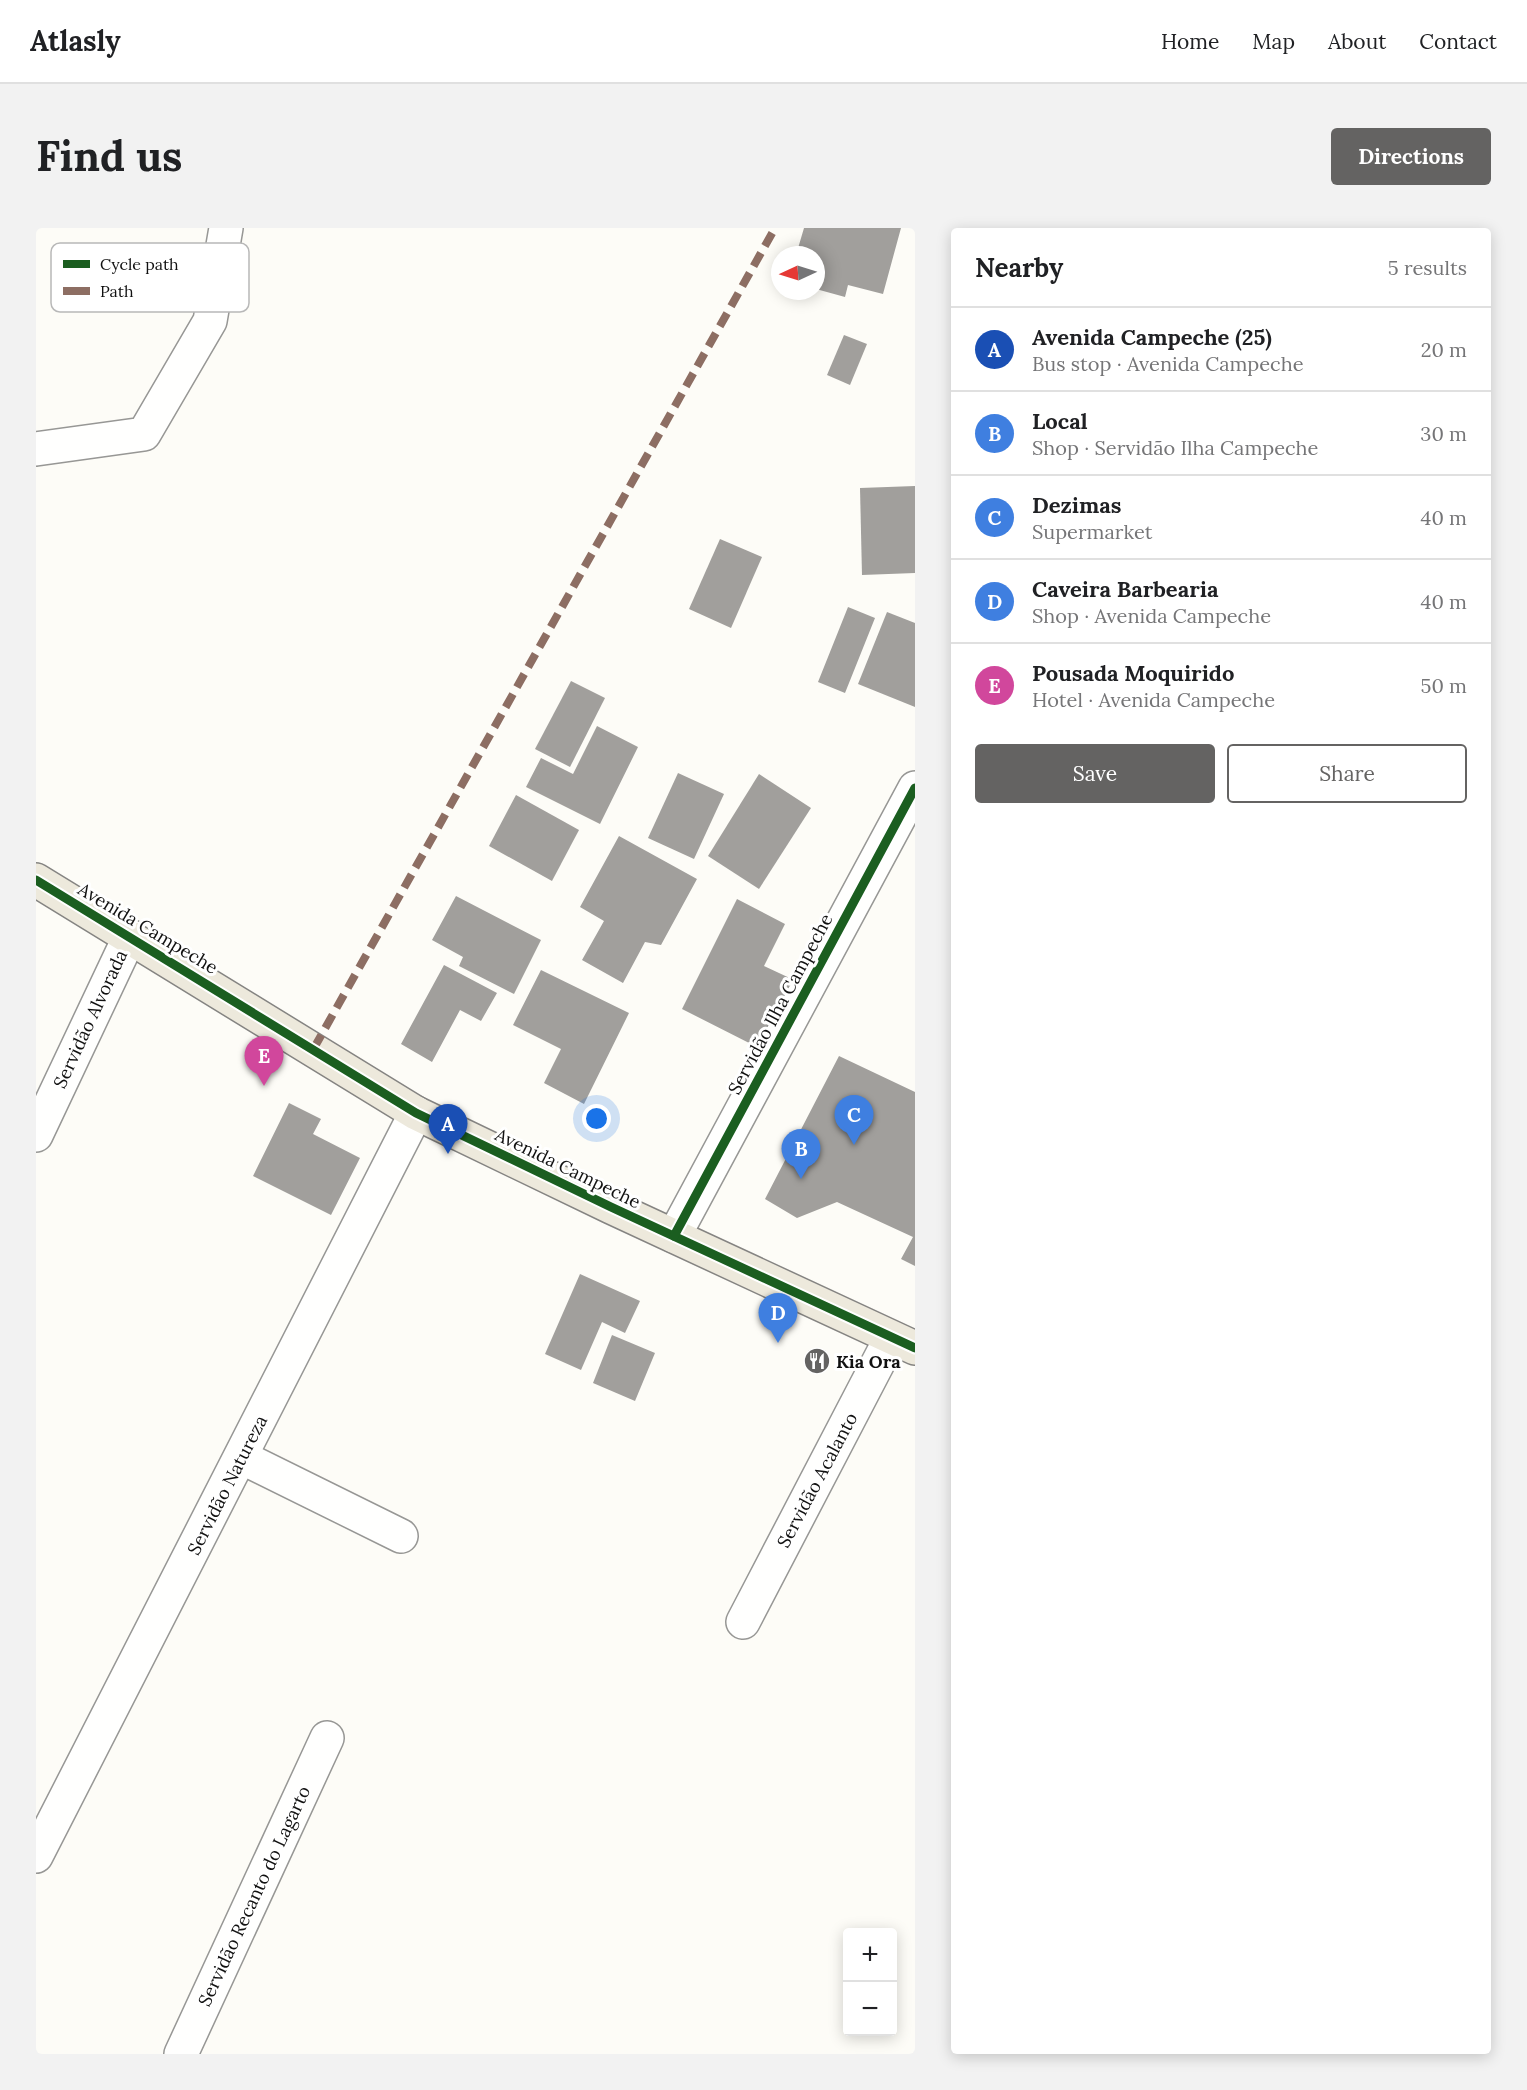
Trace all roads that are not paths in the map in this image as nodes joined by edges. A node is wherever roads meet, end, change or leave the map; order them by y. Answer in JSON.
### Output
{"nodes":[{"id":1,"x":226,"y":228,"type":"edge"},
{"id":2,"x":223,"y":243,"type":"edge"},
{"id":3,"x":212,"y":312,"type":"edge"},
{"id":4,"x":36,"y":448,"type":"edge"},
{"id":5,"x":915,"y":788,"type":"edge"},
{"id":6,"x":36,"y":880,"type":"edge"},
{"id":7,"x":130,"y":936,"type":"junction"},
{"id":8,"x":416,"y":1113,"type":"junction"},
{"id":9,"x":36,"y":1135,"type":"edge"},
{"id":10,"x":674,"y":1236,"type":"junction"},
{"id":11,"x":903,"y":1343,"type":"edge"},
{"id":12,"x":241,"y":1457,"type":"junction"},
{"id":13,"x":401,"y":1536,"type":"dead end"},
{"id":14,"x":743,"y":1622,"type":"dead end"},
{"id":15,"x":327,"y":1738,"type":"dead end"},
{"id":16,"x":36,"y":1856,"type":"edge"},
{"id":17,"x":181,"y":2054,"type":"edge"}],
"edges":[{"from":1,"to":2,"type":"street"},
{"from":3,"to":4,"type":"street"},
{"from":5,"to":10,"type":"street","name":"Servidão Ilha Campeche"},
{"from":6,"to":7,"type":"main road","name":"Avenida Campeche"},
{"from":7,"to":8,"type":"main road","name":"Avenida Campeche"},
{"from":7,"to":9,"type":"street","name":"Servidão Alvorada"},
{"from":8,"to":10,"type":"main road","name":"Avenida Campeche"},
{"from":8,"to":12,"type":"street","name":"Servidão Natureza"},
{"from":10,"to":11,"type":"main road","name":"Avenida Campeche"},
{"from":11,"to":14,"type":"street","name":"Servidão Acalanto"},
{"from":12,"to":13,"type":"street"},
{"from":12,"to":16,"type":"street","name":"Servidão Natureza"},
{"from":15,"to":17,"type":"street","name":"Servidão Recanto do Lagarto"}]}
